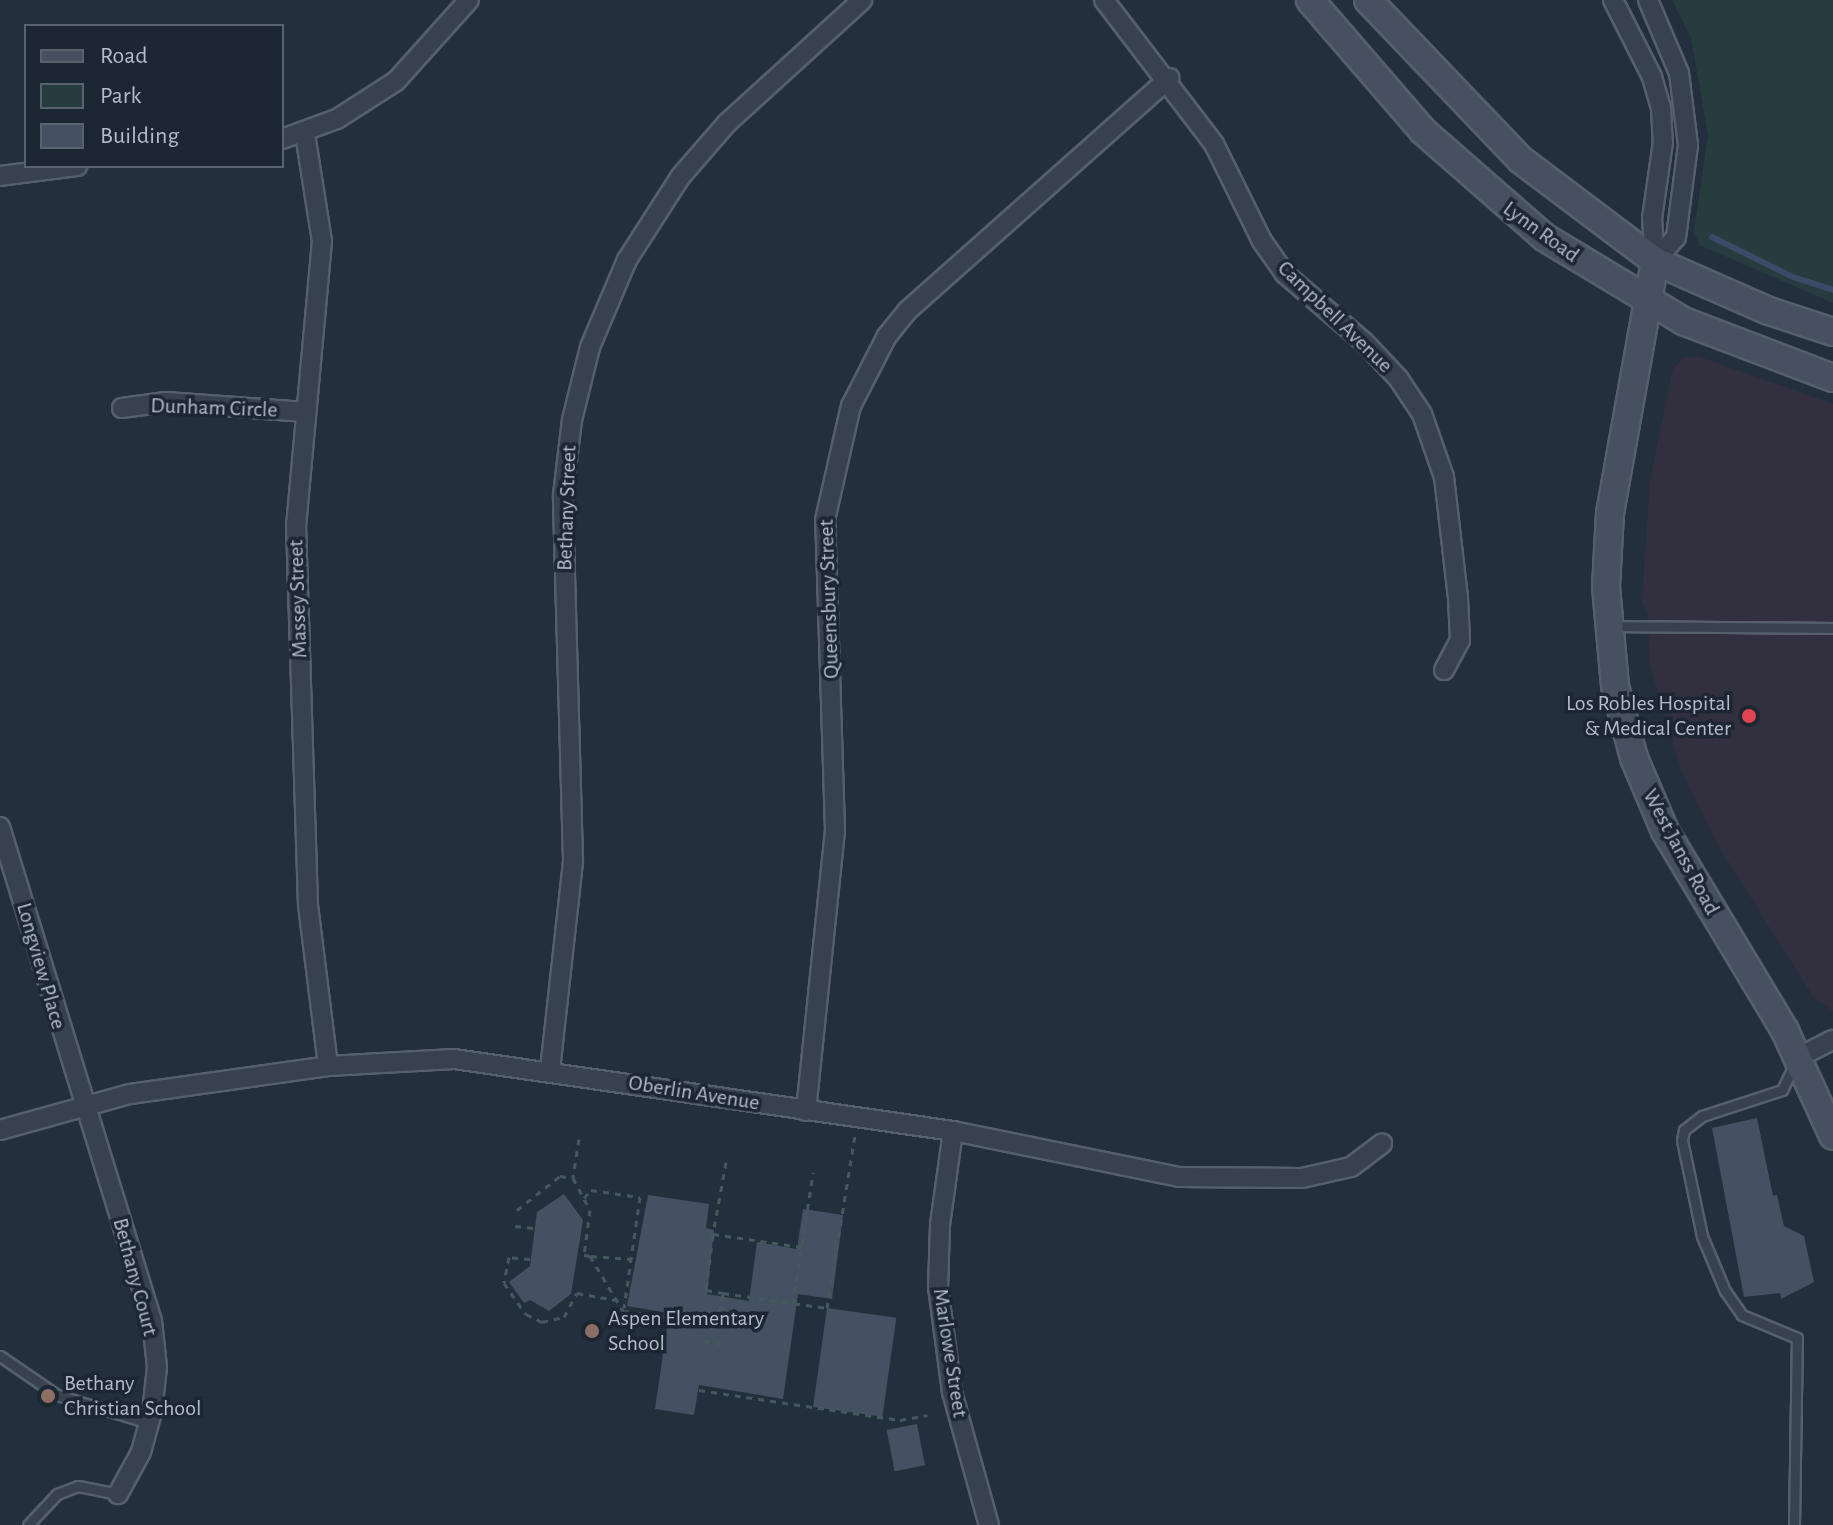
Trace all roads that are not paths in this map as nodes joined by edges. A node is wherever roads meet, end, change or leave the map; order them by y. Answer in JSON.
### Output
{"nodes":[{"id":1,"x":469,"y":0,"type":"edge"},
{"id":2,"x":862,"y":0,"type":"edge"},
{"id":3,"x":1104,"y":0,"type":"edge"},
{"id":4,"x":1310,"y":0,"type":"edge"},
{"id":5,"x":1368,"y":0,"type":"edge"},
{"id":6,"x":1613,"y":0,"type":"edge"},
{"id":7,"x":1648,"y":0,"type":"edge"},
{"id":8,"x":1169,"y":78,"type":"junction"},
{"id":9,"x":305,"y":134,"type":"junction"},
{"id":10,"x":284,"y":139,"type":"edge"},
{"id":11,"x":62,"y":168,"type":"edge"},
{"id":12,"x":0,"y":176,"type":"edge"},
{"id":13,"x":1655,"y":261,"type":"junction"},
{"id":14,"x":1648,"y":301,"type":"junction"},
{"id":15,"x":1833,"y":332,"type":"edge"},
{"id":16,"x":1833,"y":378,"type":"edge"},
{"id":17,"x":122,"y":408,"type":"dead end"},
{"id":18,"x":306,"y":412,"type":"junction"},
{"id":19,"x":1607,"y":626,"type":"junction"},
{"id":20,"x":1833,"y":628,"type":"edge"},
{"id":21,"x":1444,"y":670,"type":"dead end"},
{"id":22,"x":0,"y":827,"type":"edge"},
{"id":23,"x":5,"y":862,"type":"edge"},
{"id":24,"x":8,"y":885,"type":"edge"},
{"id":25,"x":1833,"y":1040,"type":"edge"},
{"id":26,"x":1799,"y":1057,"type":"junction"},
{"id":27,"x":328,"y":1066,"type":"junction"},
{"id":28,"x":550,"y":1070,"type":"junction"},
{"id":29,"x":82,"y":1105,"type":"junction"},
{"id":30,"x":806,"y":1111,"type":"junction"},
{"id":31,"x":0,"y":1130,"type":"edge"},
{"id":32,"x":953,"y":1131,"type":"junction"},
{"id":33,"x":1833,"y":1136,"type":"edge"},
{"id":34,"x":1382,"y":1144,"type":"dead end"},
{"id":35,"x":0,"y":1356,"type":"edge"},
{"id":36,"x":149,"y":1423,"type":"junction"},
{"id":37,"x":118,"y":1494,"type":"joint"},
{"id":38,"x":28,"y":1525,"type":"edge"},
{"id":39,"x":989,"y":1525,"type":"edge"},
{"id":40,"x":1794,"y":1525,"type":"edge"}],
"edges":[{"from":1,"to":9,"type":"street"},
{"from":2,"to":28,"type":"street","name":"Bethany Street"},
{"from":3,"to":8,"type":"street","name":"Campbell Avenue"},
{"from":4,"to":14,"type":"main road","name":"Lynn Road"},
{"from":5,"to":13,"type":"main road","name":"Lynn Road"},
{"from":6,"to":13,"type":"street","name":"West Janss Road"},
{"from":7,"to":13,"type":"street","name":"West Janss Road"},
{"from":8,"to":21,"type":"street","name":"Campbell Avenue"},
{"from":8,"to":30,"type":"street","name":"Queensbury Street"},
{"from":9,"to":10,"type":"street"},
{"from":9,"to":18,"type":"street","name":"Massey Street"},
{"from":11,"to":12,"type":"street"},
{"from":13,"to":14,"type":"main road","name":"West Janss Road"},
{"from":13,"to":15,"type":"main road","name":"Lynn Road"},
{"from":14,"to":16,"type":"main road","name":"Lynn Road"},
{"from":14,"to":19,"type":"main road","name":"West Janss Road"},
{"from":17,"to":18,"type":"street","name":"Dunham Circle"},
{"from":18,"to":27,"type":"street","name":"Massey Street"},
{"from":19,"to":20,"type":"lane"},
{"from":19,"to":26,"type":"main road","name":"West Janss Road"},
{"from":22,"to":23,"type":"street","name":"Longview Place"},
{"from":23,"to":24,"type":"street","name":"Longview Place"},
{"from":24,"to":29,"type":"street","name":"Longview Place"},
{"from":25,"to":26,"type":"street"},
{"from":26,"to":33,"type":"main road","name":"West Janss Road"},
{"from":26,"to":40,"type":"lane"},
{"from":27,"to":28,"type":"street","name":"Oberlin Avenue"},
{"from":27,"to":29,"type":"street","name":"Oberlin Avenue"},
{"from":28,"to":30,"type":"street","name":"Oberlin Avenue"},
{"from":29,"to":31,"type":"street","name":"Oberlin Avenue"},
{"from":29,"to":36,"type":"street","name":"Bethany Court"},
{"from":30,"to":32,"type":"street","name":"Oberlin Avenue"},
{"from":32,"to":34,"type":"street","name":"Oberlin Avenue"},
{"from":32,"to":39,"type":"street","name":"Marlowe Street"},
{"from":35,"to":36,"type":"lane"},
{"from":36,"to":37,"type":"street","name":"Bethany Court"},
{"from":37,"to":38,"type":"lane"}]}
